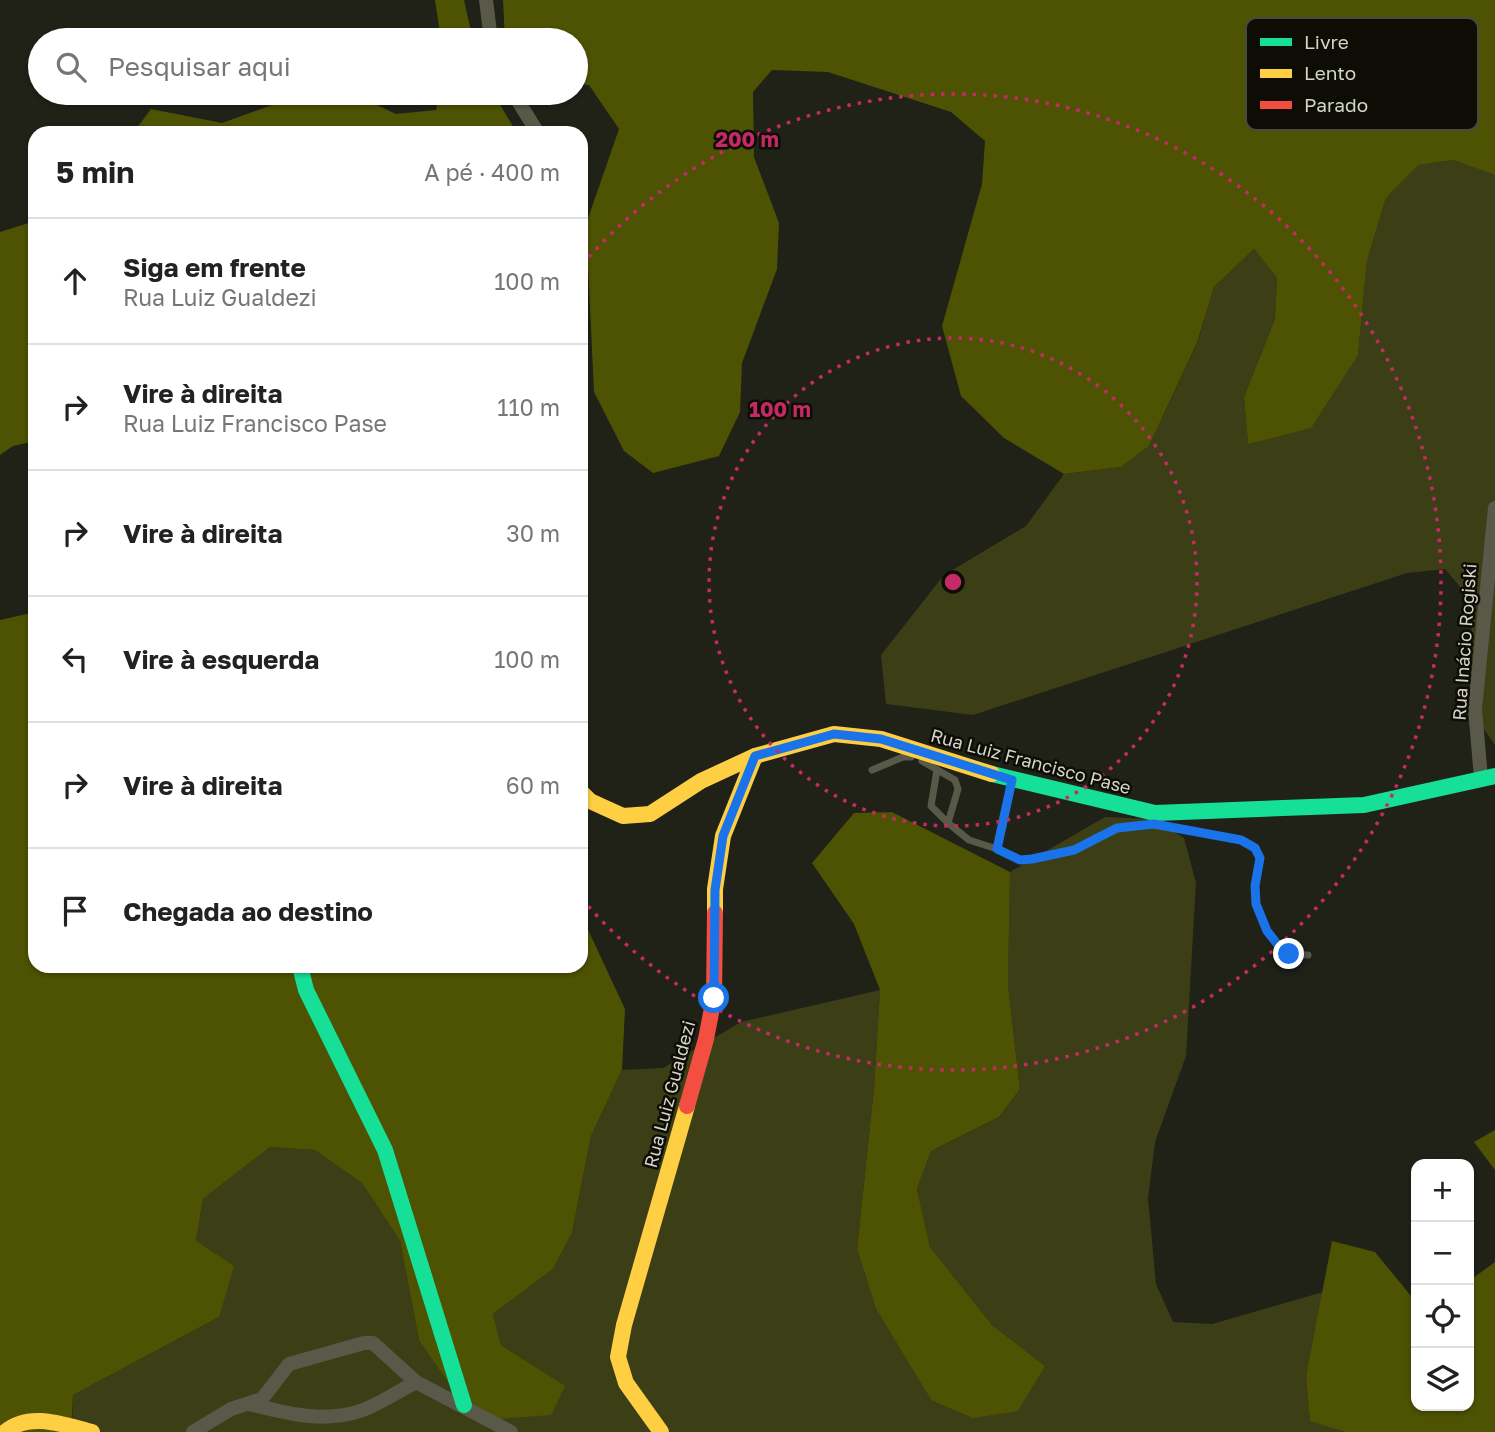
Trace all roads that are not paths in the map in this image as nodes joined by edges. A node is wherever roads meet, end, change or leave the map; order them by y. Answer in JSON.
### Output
{"nodes":[{"id":1,"x":486,"y":0,"type":"edge"},
{"id":2,"x":490,"y":28,"type":"edge"},
{"id":3,"x":520,"y":105,"type":"edge"},
{"id":4,"x":534,"y":126,"type":"edge"},
{"id":5,"x":1495,"y":508,"type":"edge"},
{"id":6,"x":755,"y":756,"type":"junction"},
{"id":7,"x":872,"y":770,"type":"dead end"},
{"id":8,"x":937,"y":770,"type":"junction"},
{"id":9,"x":1488,"y":777,"type":"edge"},
{"id":10,"x":1012,"y":780,"type":"junction"},
{"id":11,"x":588,"y":799,"type":"edge"},
{"id":12,"x":948,"y":823,"type":"junction"},
{"id":13,"x":997,"y":849,"type":"junction"},
{"id":14,"x":1308,"y":956,"type":"dead end"},
{"id":15,"x":302,"y":973,"type":"edge"},
{"id":16,"x":416,"y":1382,"type":"junction"},
{"id":17,"x":246,"y":1404,"type":"junction"},
{"id":18,"x":464,"y":1405,"type":"junction"},
{"id":19,"x":5,"y":1432,"type":"edge"},
{"id":20,"x":92,"y":1432,"type":"edge"},
{"id":21,"x":193,"y":1432,"type":"edge"},
{"id":22,"x":511,"y":1432,"type":"edge"},
{"id":23,"x":661,"y":1432,"type":"edge"}],
"edges":[{"from":1,"to":2,"type":"street"},
{"from":3,"to":4,"type":"street"},
{"from":5,"to":9,"type":"street","name":"Rua Inácio Rogiski"},
{"from":6,"to":10,"type":"street","name":"Rua Luiz Francisco Pase"},
{"from":6,"to":11,"type":"street","name":"Rua Luiz Francisco Pase"},
{"from":6,"to":23,"type":"street","name":"Rua Luiz Gualdezi"},
{"from":7,"to":8,"type":"lane"},
{"from":8,"to":12,"type":"lane"},
{"from":8,"to":12,"type":"lane"},
{"from":9,"to":10,"type":"street","name":"Rua Luiz Francisco Pase"},
{"from":10,"to":13,"type":"lane"},
{"from":12,"to":13,"type":"lane"},
{"from":13,"to":14,"type":"lane"},
{"from":15,"to":18,"type":"street"},
{"from":16,"to":17,"type":"street"},
{"from":16,"to":17,"type":"street"},
{"from":16,"to":18,"type":"street"},
{"from":17,"to":21,"type":"street"},
{"from":18,"to":22,"type":"street"},
{"from":19,"to":20,"type":"street"}]}
